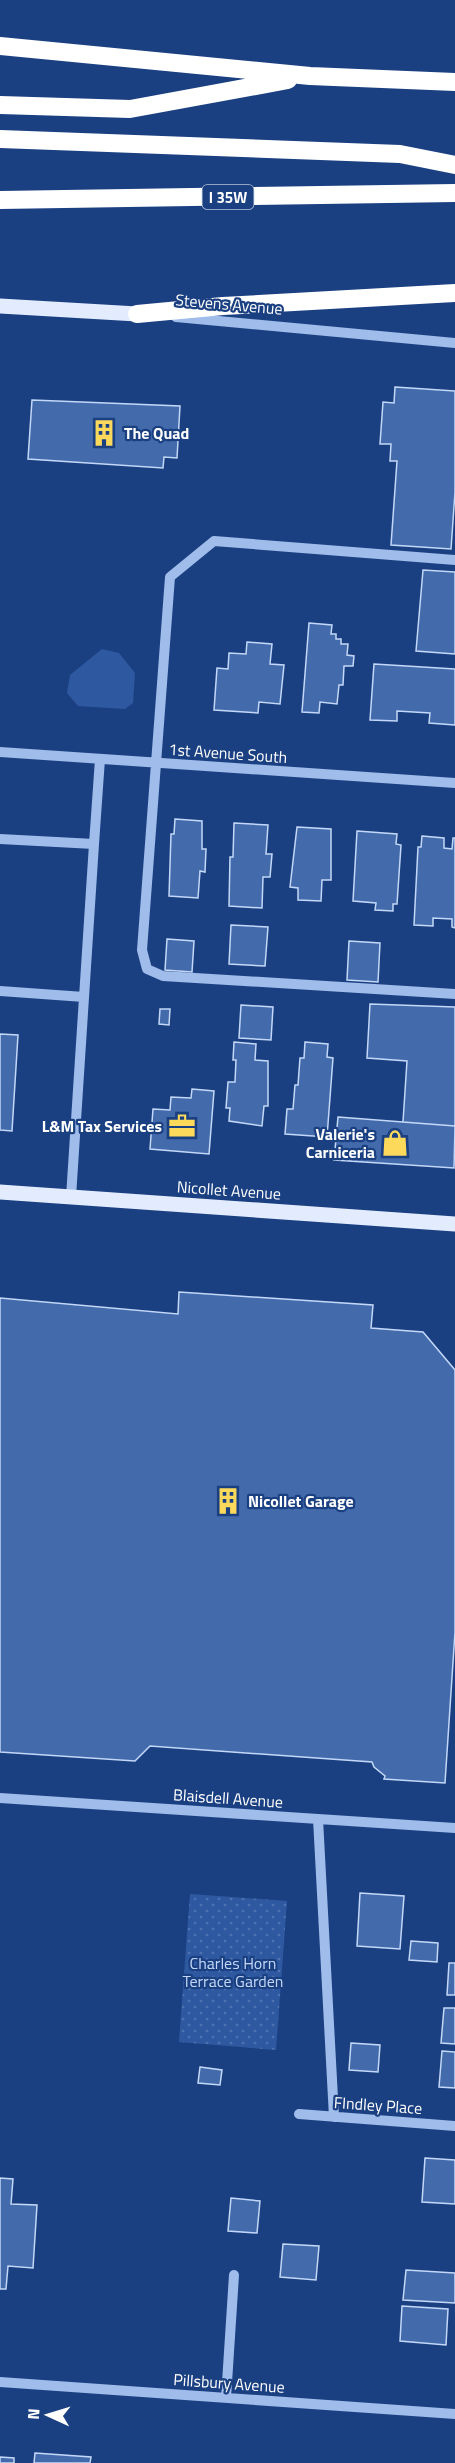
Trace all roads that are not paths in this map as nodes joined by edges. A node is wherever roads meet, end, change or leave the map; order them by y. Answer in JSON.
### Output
{"nodes":[{"id":1,"x":0,"y":46,"type":"edge"},
{"id":2,"x":310,"y":76,"type":"junction"},
{"id":3,"x":455,"y":82,"type":"edge"},
{"id":4,"x":0,"y":105,"type":"edge"},
{"id":5,"x":0,"y":139,"type":"edge"},
{"id":6,"x":455,"y":165,"type":"edge"},
{"id":7,"x":455,"y":193,"type":"edge"},
{"id":8,"x":0,"y":200,"type":"edge"},
{"id":9,"x":455,"y":293,"type":"edge"},
{"id":10,"x":0,"y":306,"type":"edge"},
{"id":11,"x":137,"y":314,"type":"junction"},
{"id":12,"x":455,"y":343,"type":"edge"},
{"id":13,"x":455,"y":560,"type":"edge"},
{"id":14,"x":0,"y":752,"type":"edge"},
{"id":15,"x":100,"y":759,"type":"junction"},
{"id":16,"x":156,"y":763,"type":"junction"},
{"id":17,"x":455,"y":783,"type":"edge"},
{"id":18,"x":0,"y":838,"type":"edge"},
{"id":19,"x":94,"y":844,"type":"junction"},
{"id":20,"x":0,"y":991,"type":"edge"},
{"id":21,"x":455,"y":994,"type":"edge"},
{"id":22,"x":84,"y":997,"type":"junction"},
{"id":23,"x":0,"y":1192,"type":"edge"},
{"id":24,"x":71,"y":1197,"type":"junction"},
{"id":25,"x":455,"y":1224,"type":"edge"},
{"id":26,"x":0,"y":1798,"type":"edge"},
{"id":27,"x":318,"y":1819,"type":"junction"},
{"id":28,"x":455,"y":1828,"type":"edge"},
{"id":29,"x":299,"y":2114,"type":"dead end"},
{"id":30,"x":334,"y":2117,"type":"junction"},
{"id":31,"x":455,"y":2126,"type":"edge"},
{"id":32,"x":234,"y":2274,"type":"dead end"},
{"id":33,"x":0,"y":2382,"type":"edge"},
{"id":34,"x":226,"y":2398,"type":"junction"},
{"id":35,"x":455,"y":2414,"type":"edge"}],
"edges":[{"from":1,"to":2,"type":"highway"},
{"from":2,"to":3,"type":"highway"},
{"from":2,"to":4,"type":"highway"},
{"from":5,"to":6,"type":"highway"},
{"from":7,"to":8,"type":"highway","number":"I 35W"},
{"from":9,"to":11,"type":"highway"},
{"from":10,"to":11,"type":"main road","name":"Stevens Avenue"},
{"from":11,"to":12,"type":"street","name":"Stevens Avenue"},
{"from":13,"to":16,"type":"street"},
{"from":14,"to":15,"type":"street","name":"1st Avenue South"},
{"from":15,"to":16,"type":"street","name":"1st Avenue South"},
{"from":15,"to":19,"type":"street"},
{"from":16,"to":17,"type":"street","name":"1st Avenue South"},
{"from":16,"to":21,"type":"street"},
{"from":18,"to":19,"type":"street"},
{"from":19,"to":22,"type":"street"},
{"from":20,"to":22,"type":"street"},
{"from":22,"to":24,"type":"street"},
{"from":23,"to":24,"type":"main road","name":"Nicollet Avenue"},
{"from":24,"to":25,"type":"main road","name":"Nicollet Avenue"},
{"from":26,"to":27,"type":"street","name":"Blaisdell Avenue"},
{"from":27,"to":28,"type":"street","name":"Blaisdell Avenue"},
{"from":27,"to":30,"type":"street"},
{"from":29,"to":30,"type":"street","name":"FIndley Place"},
{"from":30,"to":31,"type":"street","name":"FIndley Place"},
{"from":32,"to":34,"type":"street"},
{"from":33,"to":34,"type":"street","name":"Pillsbury Avenue"},
{"from":34,"to":35,"type":"street","name":"Pillsbury Avenue"}]}
